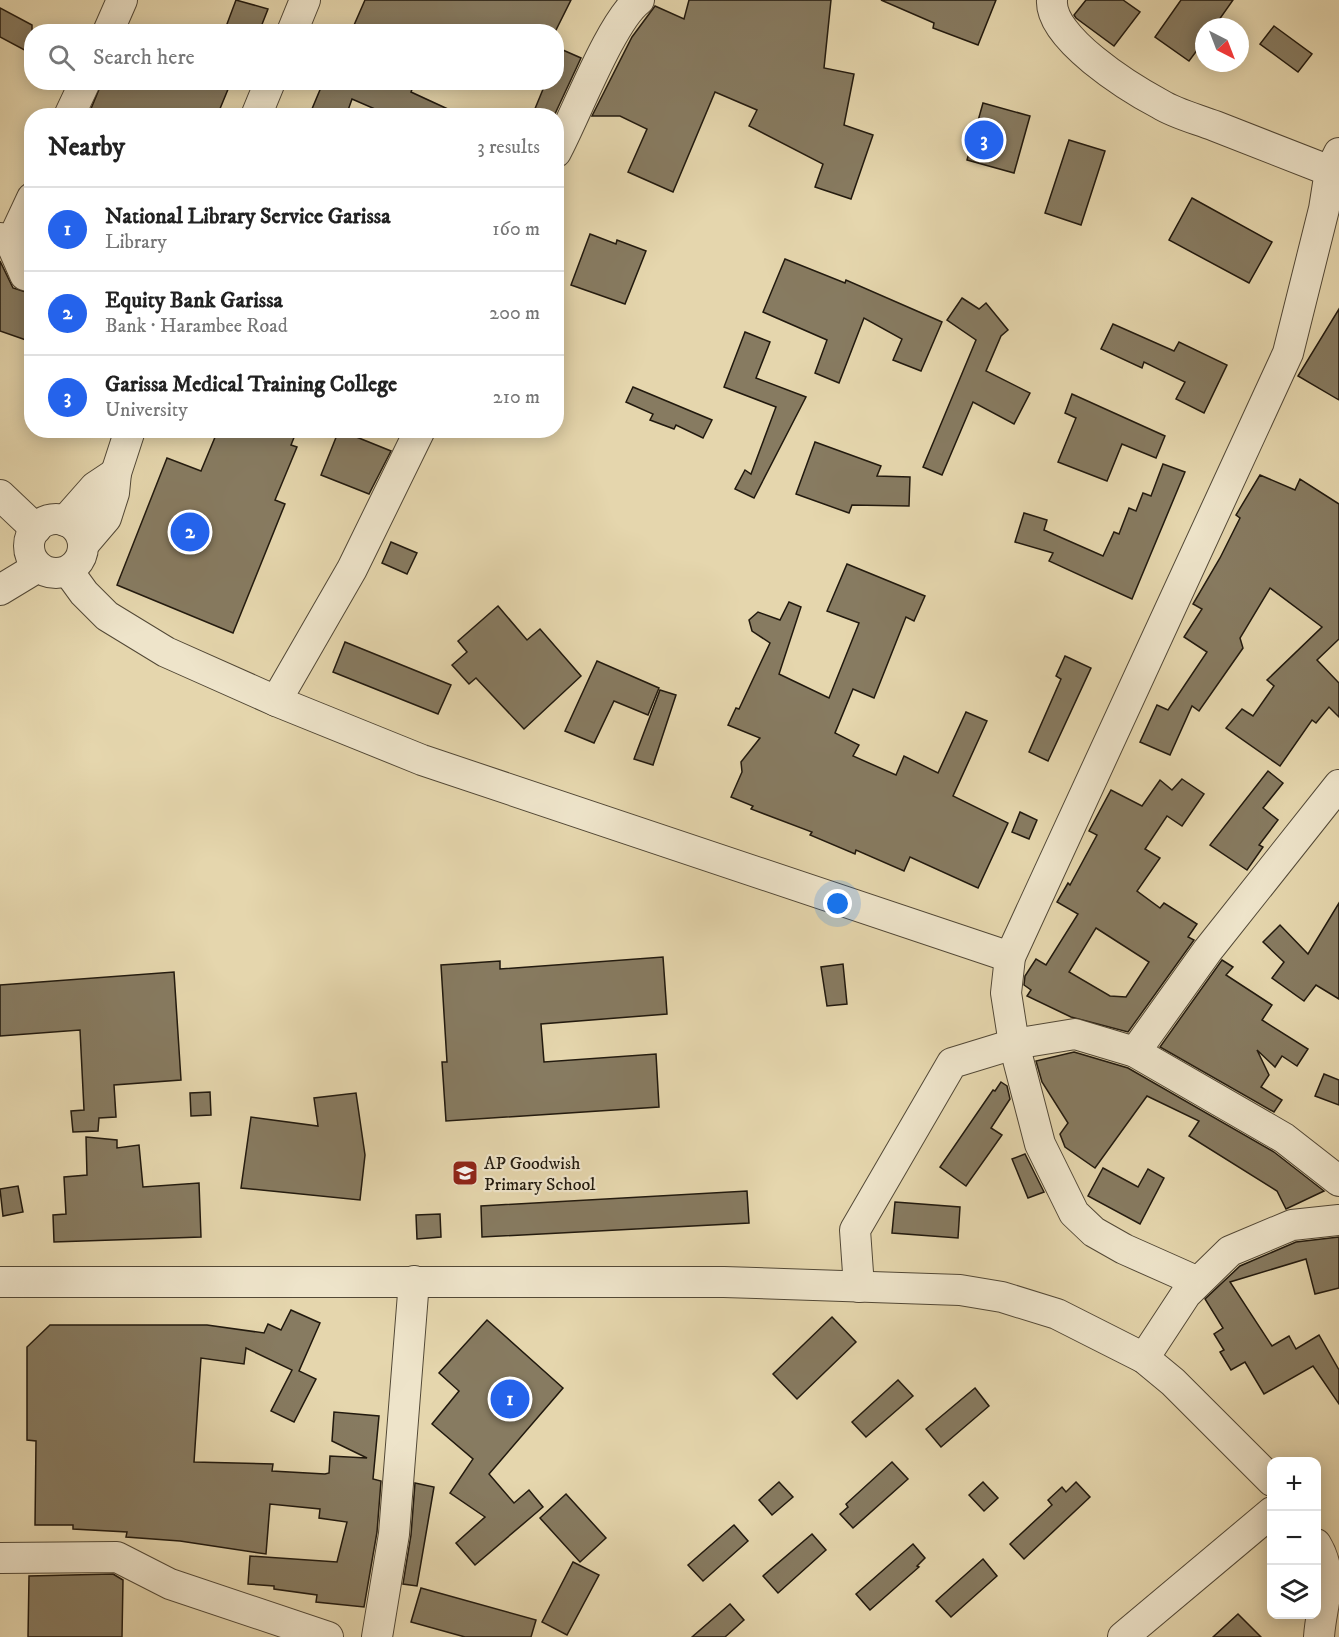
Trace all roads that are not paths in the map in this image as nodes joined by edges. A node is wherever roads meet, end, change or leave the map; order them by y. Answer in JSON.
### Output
{"nodes":[{"id":1,"x":122,"y":0,"type":"edge"},
{"id":2,"x":305,"y":0,"type":"edge"},
{"id":3,"x":639,"y":0,"type":"edge"},
{"id":4,"x":1052,"y":0,"type":"edge"},
{"id":5,"x":112,"y":24,"type":"edge"},
{"id":6,"x":295,"y":24,"type":"edge"},
{"id":7,"x":80,"y":90,"type":"edge"},
{"id":8,"x":267,"y":90,"type":"edge"},
{"id":9,"x":73,"y":108,"type":"edge"},
{"id":10,"x":259,"y":108,"type":"edge"},
{"id":11,"x":564,"y":135,"type":"edge"},
{"id":12,"x":1334,"y":162,"type":"edge"},
{"id":13,"x":24,"y":211,"type":"edge"},
{"id":14,"x":6,"y":241,"type":"edge"},
{"id":15,"x":24,"y":273,"type":"edge"},
{"id":16,"x":127,"y":438,"type":"edge"},
{"id":17,"x":416,"y":438,"type":"edge"},
{"id":18,"x":116,"y":473,"type":"junction"},
{"id":19,"x":0,"y":495,"type":"edge"},
{"id":20,"x":65,"y":521,"type":"junction"},
{"id":21,"x":36,"y":529,"type":"junction"},
{"id":22,"x":83,"y":544,"type":"junction"},
{"id":23,"x":38,"y":567,"type":"junction"},
{"id":24,"x":68,"y":571,"type":"junction"},
{"id":25,"x":0,"y":590,"type":"edge"},
{"id":26,"x":276,"y":701,"type":"junction"},
{"id":27,"x":1339,"y":785,"type":"edge"},
{"id":28,"x":1010,"y":957,"type":"junction"},
{"id":29,"x":1014,"y":1044,"type":"junction"},
{"id":30,"x":1136,"y":1052,"type":"junction"},
{"id":31,"x":1339,"y":1181,"type":"edge"},
{"id":32,"x":1339,"y":1220,"type":"edge"},
{"id":33,"x":414,"y":1281,"type":"junction"},
{"id":34,"x":1196,"y":1281,"type":"junction"},
{"id":35,"x":0,"y":1282,"type":"edge"},
{"id":36,"x":859,"y":1287,"type":"junction"},
{"id":37,"x":1144,"y":1358,"type":"junction"},
{"id":38,"x":1267,"y":1476,"type":"edge"},
{"id":39,"x":1267,"y":1516,"type":"edge"},
{"id":40,"x":1321,"y":1551,"type":"edge"},
{"id":41,"x":0,"y":1557,"type":"edge"},
{"id":42,"x":1333,"y":1591,"type":"edge"},
{"id":43,"x":328,"y":1637,"type":"edge"},
{"id":44,"x":377,"y":1637,"type":"edge"},
{"id":45,"x":1123,"y":1637,"type":"edge"},
{"id":46,"x":1319,"y":1637,"type":"edge"}],
"edges":[{"from":1,"to":5,"type":"street"},
{"from":2,"to":6,"type":"street"},
{"from":3,"to":11,"type":"street"},
{"from":4,"to":12,"type":"street"},
{"from":7,"to":9,"type":"street"},
{"from":8,"to":10,"type":"street"},
{"from":12,"to":28,"type":"street"},
{"from":13,"to":14,"type":"street"},
{"from":14,"to":15,"type":"street"},
{"from":16,"to":18,"type":"street"},
{"from":17,"to":26,"type":"street"},
{"from":18,"to":20,"type":"street"},
{"from":18,"to":22,"type":"street"},
{"from":19,"to":21,"type":"street"},
{"from":20,"to":21,"type":"street"},
{"from":20,"to":22,"type":"street"},
{"from":21,"to":23,"type":"street"},
{"from":22,"to":24,"type":"street"},
{"from":23,"to":24,"type":"street"},
{"from":23,"to":25,"type":"street"},
{"from":24,"to":26,"type":"street"},
{"from":26,"to":28,"type":"street"},
{"from":27,"to":30,"type":"street"},
{"from":28,"to":29,"type":"street"},
{"from":29,"to":30,"type":"street"},
{"from":29,"to":34,"type":"street"},
{"from":29,"to":36,"type":"street"},
{"from":30,"to":31,"type":"street"},
{"from":32,"to":34,"type":"street"},
{"from":33,"to":35,"type":"street"},
{"from":33,"to":36,"type":"street"},
{"from":33,"to":44,"type":"street"},
{"from":34,"to":37,"type":"street"},
{"from":36,"to":37,"type":"street"},
{"from":37,"to":38,"type":"street"},
{"from":39,"to":45,"type":"street"},
{"from":40,"to":42,"type":"street"},
{"from":41,"to":43,"type":"street"},
{"from":42,"to":46,"type":"street"}]}
